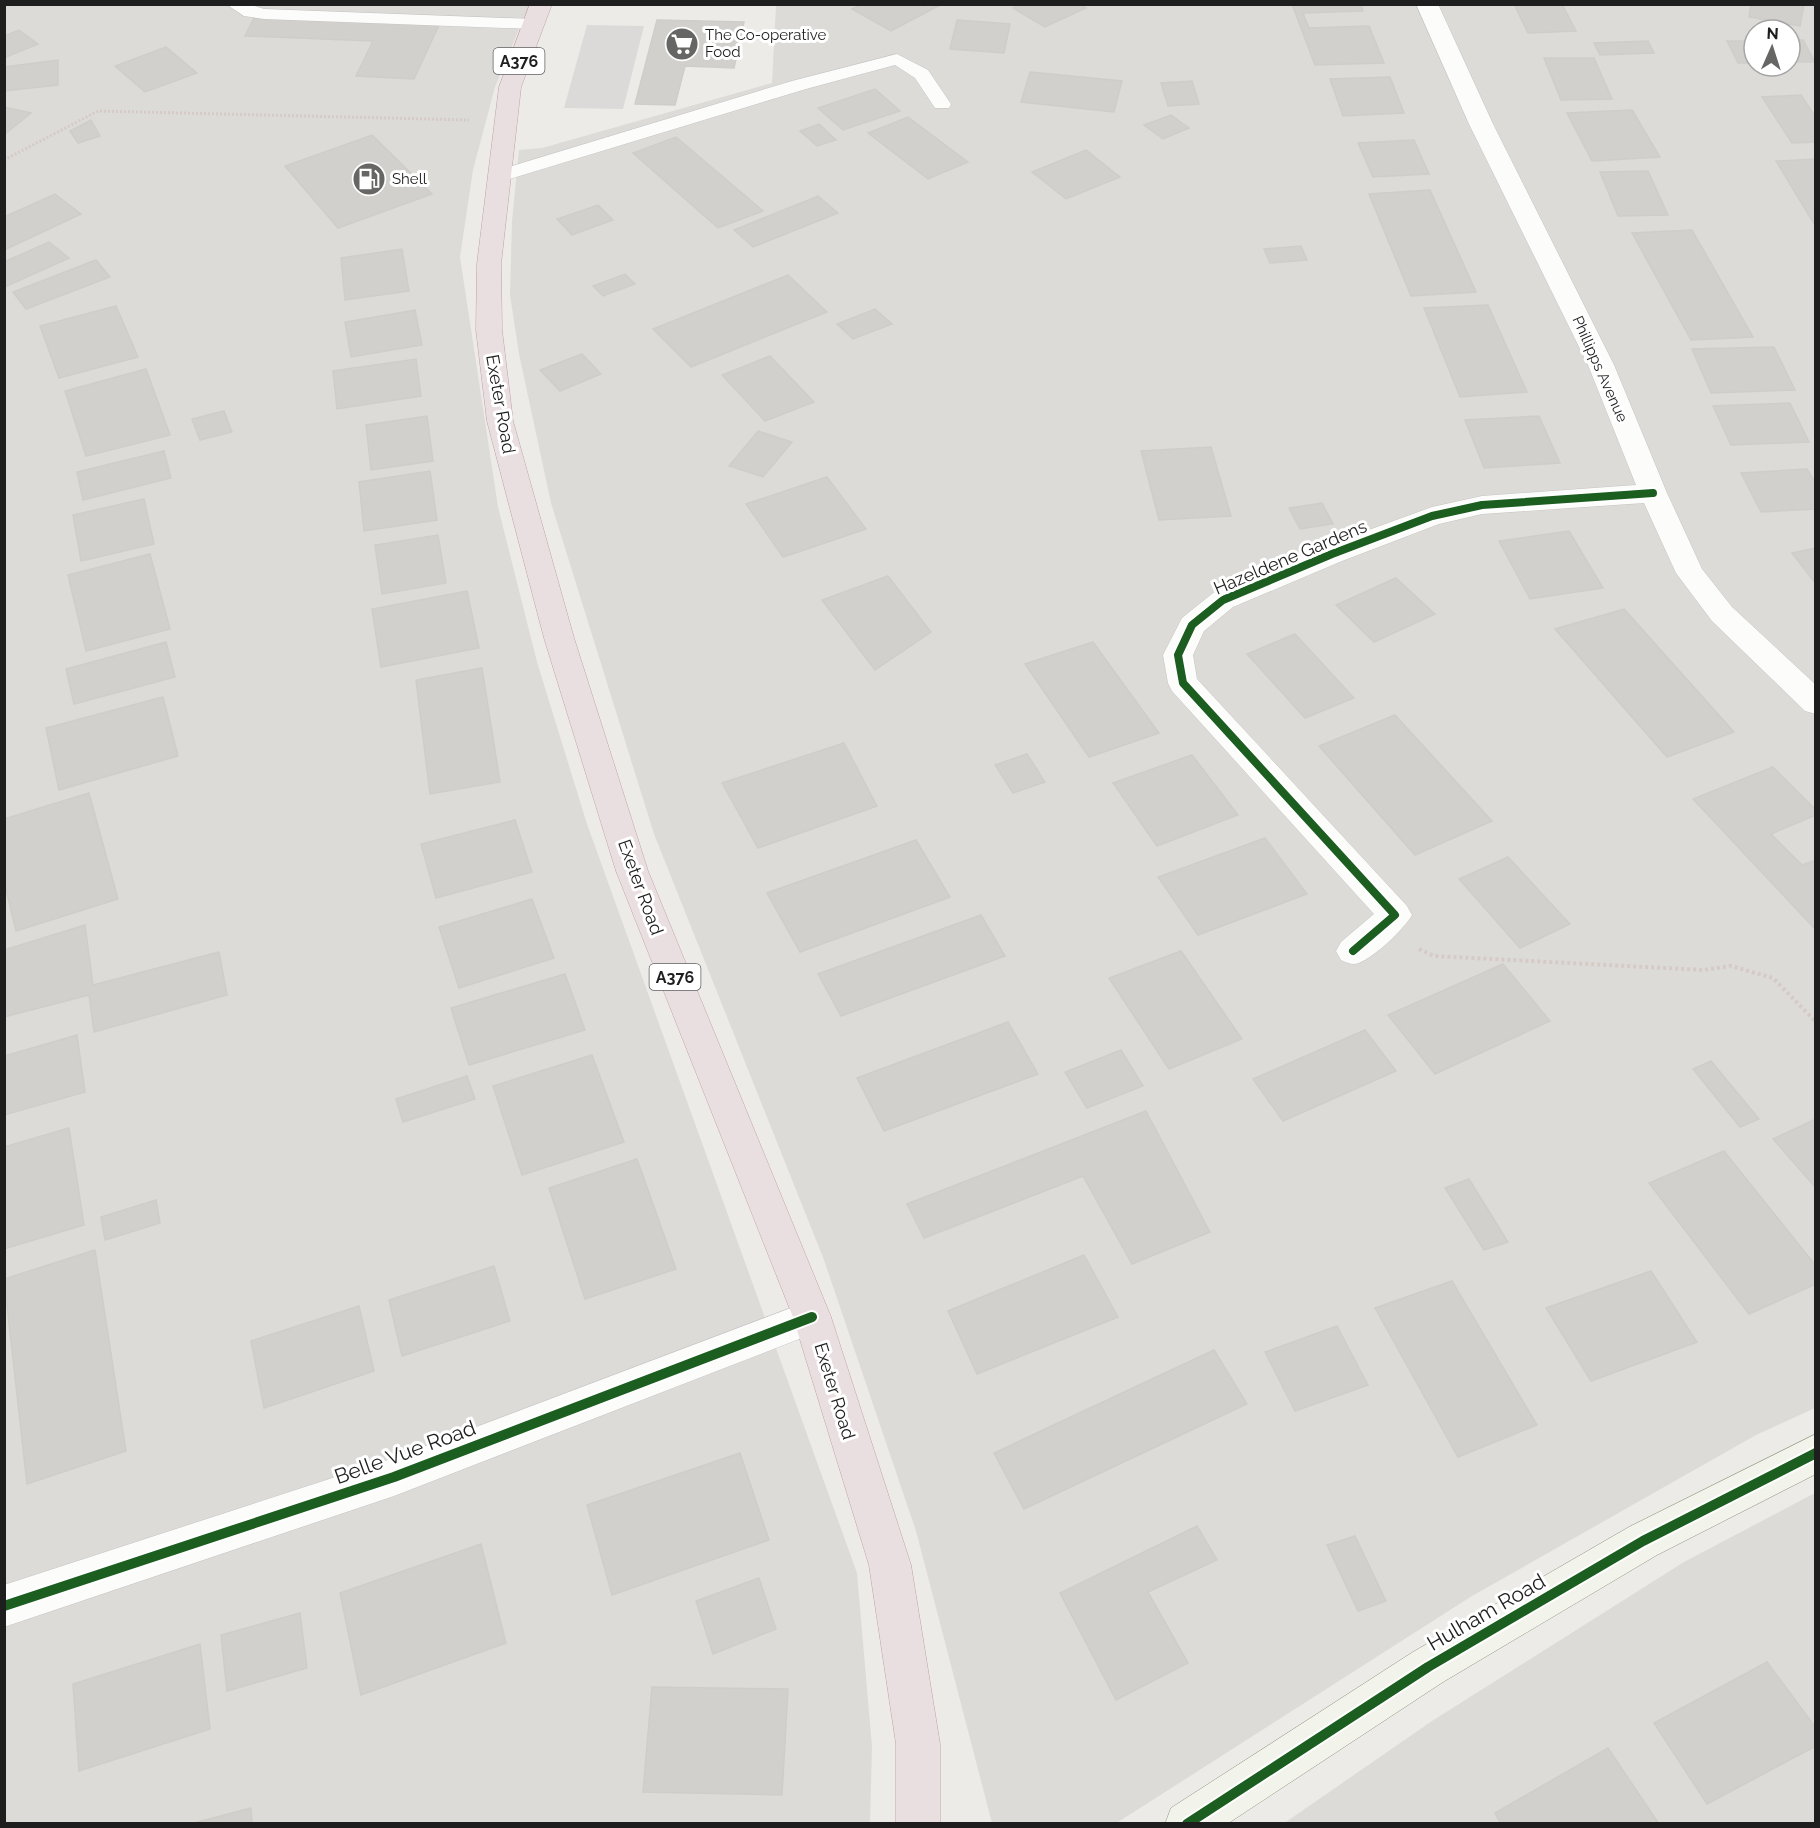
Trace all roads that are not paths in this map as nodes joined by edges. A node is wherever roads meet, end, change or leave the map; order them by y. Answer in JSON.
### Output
{"nodes":[{"id":1,"x":234,"y":4,"type":"edge"},
{"id":2,"x":1427,"y":4,"type":"edge"},
{"id":3,"x":537,"y":14,"type":"edge"},
{"id":4,"x":942,"y":104,"type":"dead end"},
{"id":5,"x":499,"y":176,"type":"junction"},
{"id":6,"x":1653,"y":493,"type":"junction"},
{"id":7,"x":1815,"y":703,"type":"edge"},
{"id":8,"x":1353,"y":951,"type":"dead end"},
{"id":9,"x":812,"y":1317,"type":"junction"},
{"id":10,"x":1815,"y":1453,"type":"edge"},
{"id":11,"x":4,"y":1606,"type":"edge"},
{"id":12,"x":918,"y":1824,"type":"edge"},
{"id":13,"x":1187,"y":1824,"type":"edge"}],
"edges":[{"from":1,"to":3,"type":"lane"},
{"from":2,"to":6,"type":"street","name":"Phillipps Avenue"},
{"from":3,"to":5,"type":"highway","name":"Exeter Road","number":"A376"},
{"from":4,"to":5,"type":"lane"},
{"from":5,"to":9,"type":"highway","name":"Exeter Road","number":"A376"},
{"from":6,"to":7,"type":"street","name":"Phillipps Avenue"},
{"from":6,"to":8,"type":"street","name":"Hazeldene Gardens"},
{"from":9,"to":11,"type":"street","name":"Belle Vue Road"},
{"from":9,"to":12,"type":"highway","name":"Exeter Road","number":"A376"},
{"from":10,"to":13,"type":"street","name":"Hulham Road"}]}
